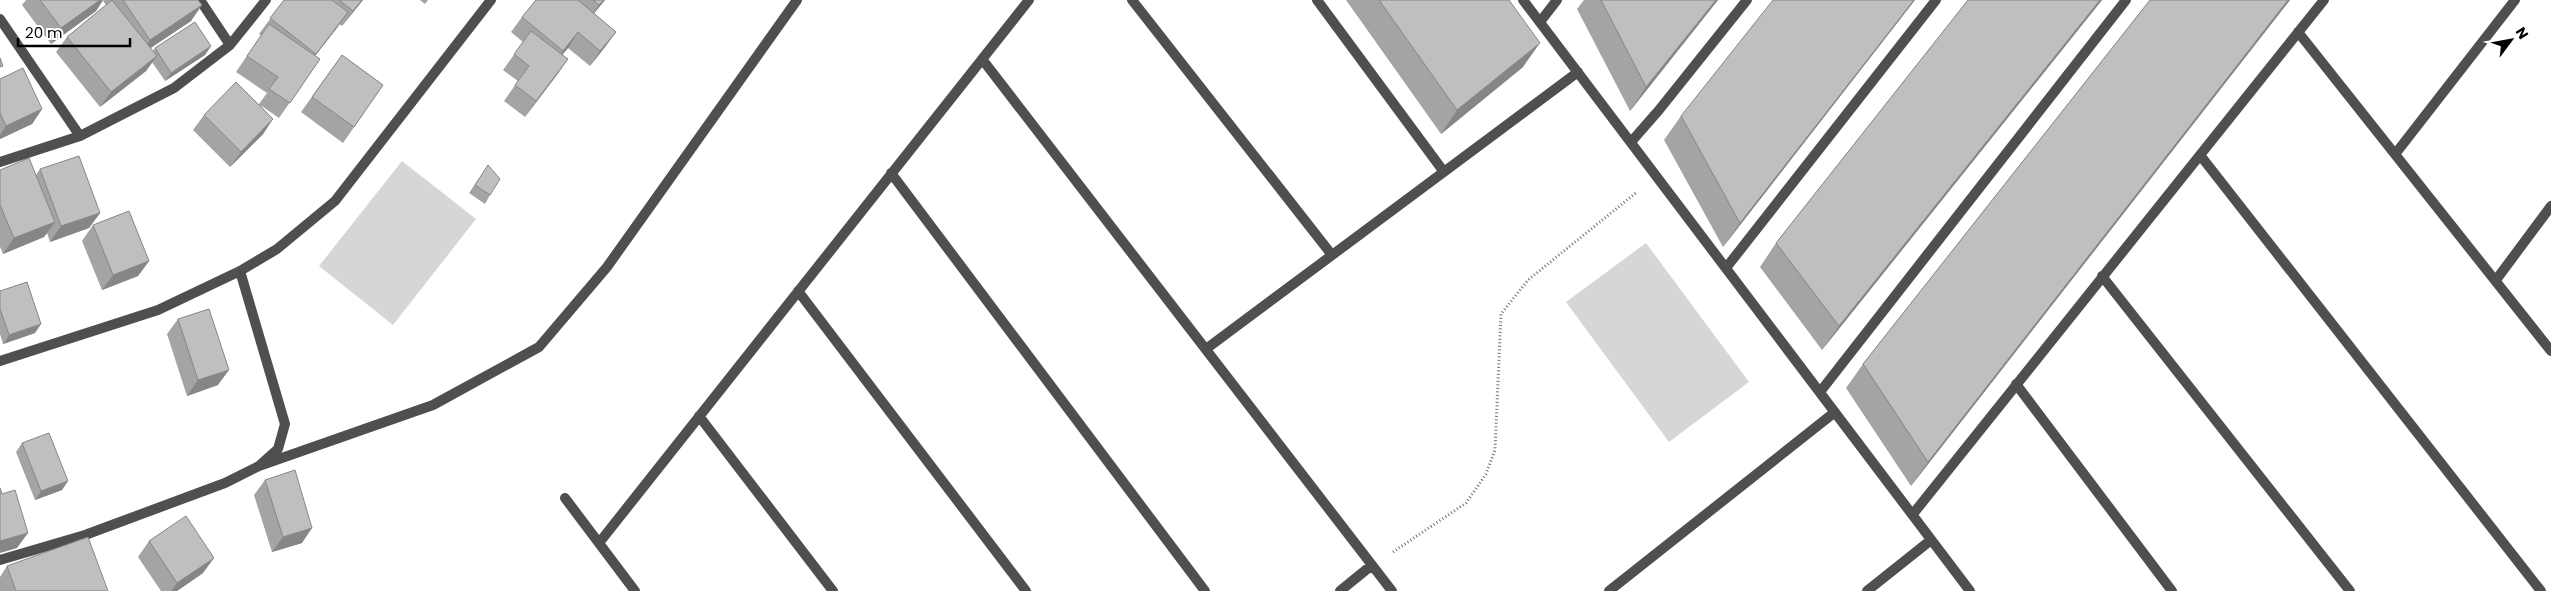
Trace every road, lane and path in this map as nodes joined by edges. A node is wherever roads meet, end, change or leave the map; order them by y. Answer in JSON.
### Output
{"nodes":[{"id":1,"x":200,"y":0,"type":"edge"},
{"id":2,"x":266,"y":0,"type":"edge"},
{"id":3,"x":491,"y":0,"type":"edge"},
{"id":4,"x":797,"y":0,"type":"edge"},
{"id":5,"x":1029,"y":0,"type":"edge"},
{"id":6,"x":1132,"y":0,"type":"edge"},
{"id":7,"x":1318,"y":0,"type":"edge"},
{"id":8,"x":1523,"y":0,"type":"edge"},
{"id":9,"x":1557,"y":0,"type":"edge"},
{"id":10,"x":1747,"y":0,"type":"edge"},
{"id":11,"x":1936,"y":0,"type":"edge"},
{"id":12,"x":2126,"y":0,"type":"edge"},
{"id":13,"x":2324,"y":0,"type":"edge"},
{"id":14,"x":2515,"y":0,"type":"edge"},
{"id":15,"x":0,"y":19,"type":"edge"},
{"id":16,"x":1540,"y":22,"type":"junction"},
{"id":17,"x":2298,"y":32,"type":"junction"},
{"id":18,"x":230,"y":45,"type":"junction"},
{"id":19,"x":982,"y":59,"type":"junction"},
{"id":20,"x":1578,"y":72,"type":"junction"},
{"id":21,"x":80,"y":136,"type":"junction"},
{"id":22,"x":1631,"y":142,"type":"junction"},
{"id":23,"x":2396,"y":153,"type":"junction"},
{"id":24,"x":2200,"y":155,"type":"junction"},
{"id":25,"x":0,"y":162,"type":"edge"},
{"id":26,"x":1444,"y":172,"type":"junction"},
{"id":27,"x":891,"y":173,"type":"junction"},
{"id":28,"x":1657,"y":176,"type":"junction"},
{"id":29,"x":2551,"y":206,"type":"edge"},
{"id":30,"x":1332,"y":255,"type":"junction"},
{"id":31,"x":1726,"y":268,"type":"junction"},
{"id":32,"x":240,"y":271,"type":"junction"},
{"id":33,"x":2102,"y":276,"type":"junction"},
{"id":34,"x":2496,"y":280,"type":"junction"},
{"id":35,"x":798,"y":291,"type":"junction"},
{"id":36,"x":1206,"y":349,"type":"junction"},
{"id":37,"x":2551,"y":351,"type":"edge"},
{"id":38,"x":0,"y":361,"type":"edge"},
{"id":39,"x":2016,"y":384,"type":"junction"},
{"id":40,"x":1820,"y":392,"type":"junction"},
{"id":41,"x":1835,"y":412,"type":"junction"},
{"id":42,"x":699,"y":416,"type":"junction"},
{"id":43,"x":259,"y":466,"type":"junction"},
{"id":44,"x":565,"y":498,"type":"dead end"},
{"id":45,"x":1912,"y":514,"type":"junction"},
{"id":46,"x":1931,"y":540,"type":"junction"},
{"id":47,"x":599,"y":543,"type":"junction"},
{"id":48,"x":0,"y":560,"type":"edge"},
{"id":49,"x":1372,"y":565,"type":"junction"},
{"id":50,"x":635,"y":591,"type":"edge"},
{"id":51,"x":833,"y":591,"type":"edge"},
{"id":52,"x":1026,"y":591,"type":"edge"},
{"id":53,"x":1205,"y":591,"type":"edge"},
{"id":54,"x":1340,"y":591,"type":"edge"},
{"id":55,"x":1392,"y":591,"type":"edge"},
{"id":56,"x":1609,"y":591,"type":"edge"},
{"id":57,"x":1867,"y":591,"type":"edge"},
{"id":58,"x":1970,"y":591,"type":"edge"},
{"id":59,"x":2172,"y":591,"type":"edge"},
{"id":60,"x":2350,"y":591,"type":"edge"},
{"id":61,"x":2540,"y":591,"type":"edge"}],
"edges":[{"from":1,"to":18,"type":"street"},
{"from":2,"to":18,"type":"street"},
{"from":3,"to":32,"type":"street"},
{"from":4,"to":43,"type":"street"},
{"from":5,"to":19,"type":"street"},
{"from":6,"to":30,"type":"street"},
{"from":7,"to":26,"type":"street"},
{"from":8,"to":16,"type":"street"},
{"from":9,"to":16,"type":"street"},
{"from":10,"to":22,"type":"street"},
{"from":11,"to":31,"type":"street"},
{"from":12,"to":40,"type":"street"},
{"from":13,"to":17,"type":"street"},
{"from":14,"to":23,"type":"street"},
{"from":15,"to":21,"type":"street"},
{"from":16,"to":20,"type":"street"},
{"from":17,"to":23,"type":"street"},
{"from":17,"to":24,"type":"street"},
{"from":18,"to":21,"type":"street"},
{"from":19,"to":27,"type":"street"},
{"from":19,"to":36,"type":"street"},
{"from":20,"to":22,"type":"street"},
{"from":20,"to":26,"type":"street"},
{"from":21,"to":25,"type":"street"},
{"from":22,"to":28,"type":"street"},
{"from":23,"to":34,"type":"street"},
{"from":24,"to":33,"type":"street"},
{"from":24,"to":61,"type":"street"},
{"from":26,"to":30,"type":"street"},
{"from":27,"to":35,"type":"street"},
{"from":27,"to":53,"type":"street"},
{"from":28,"to":31,"type":"street"},
{"from":28,"to":49,"type":"path"},
{"from":29,"to":34,"type":"street"},
{"from":30,"to":36,"type":"street"},
{"from":31,"to":40,"type":"street"},
{"from":32,"to":38,"type":"street"},
{"from":32,"to":43,"type":"street"},
{"from":33,"to":39,"type":"street"},
{"from":33,"to":60,"type":"street"},
{"from":34,"to":37,"type":"street"},
{"from":35,"to":42,"type":"street"},
{"from":35,"to":52,"type":"street"},
{"from":36,"to":49,"type":"street"},
{"from":39,"to":45,"type":"street"},
{"from":39,"to":59,"type":"street"},
{"from":40,"to":41,"type":"street"},
{"from":41,"to":45,"type":"street"},
{"from":41,"to":56,"type":"street"},
{"from":42,"to":47,"type":"street"},
{"from":42,"to":51,"type":"street"},
{"from":43,"to":48,"type":"street"},
{"from":44,"to":47,"type":"street"},
{"from":45,"to":46,"type":"street"},
{"from":46,"to":57,"type":"street"},
{"from":46,"to":58,"type":"street"},
{"from":47,"to":50,"type":"street"},
{"from":49,"to":54,"type":"street"},
{"from":49,"to":55,"type":"street"}]}
